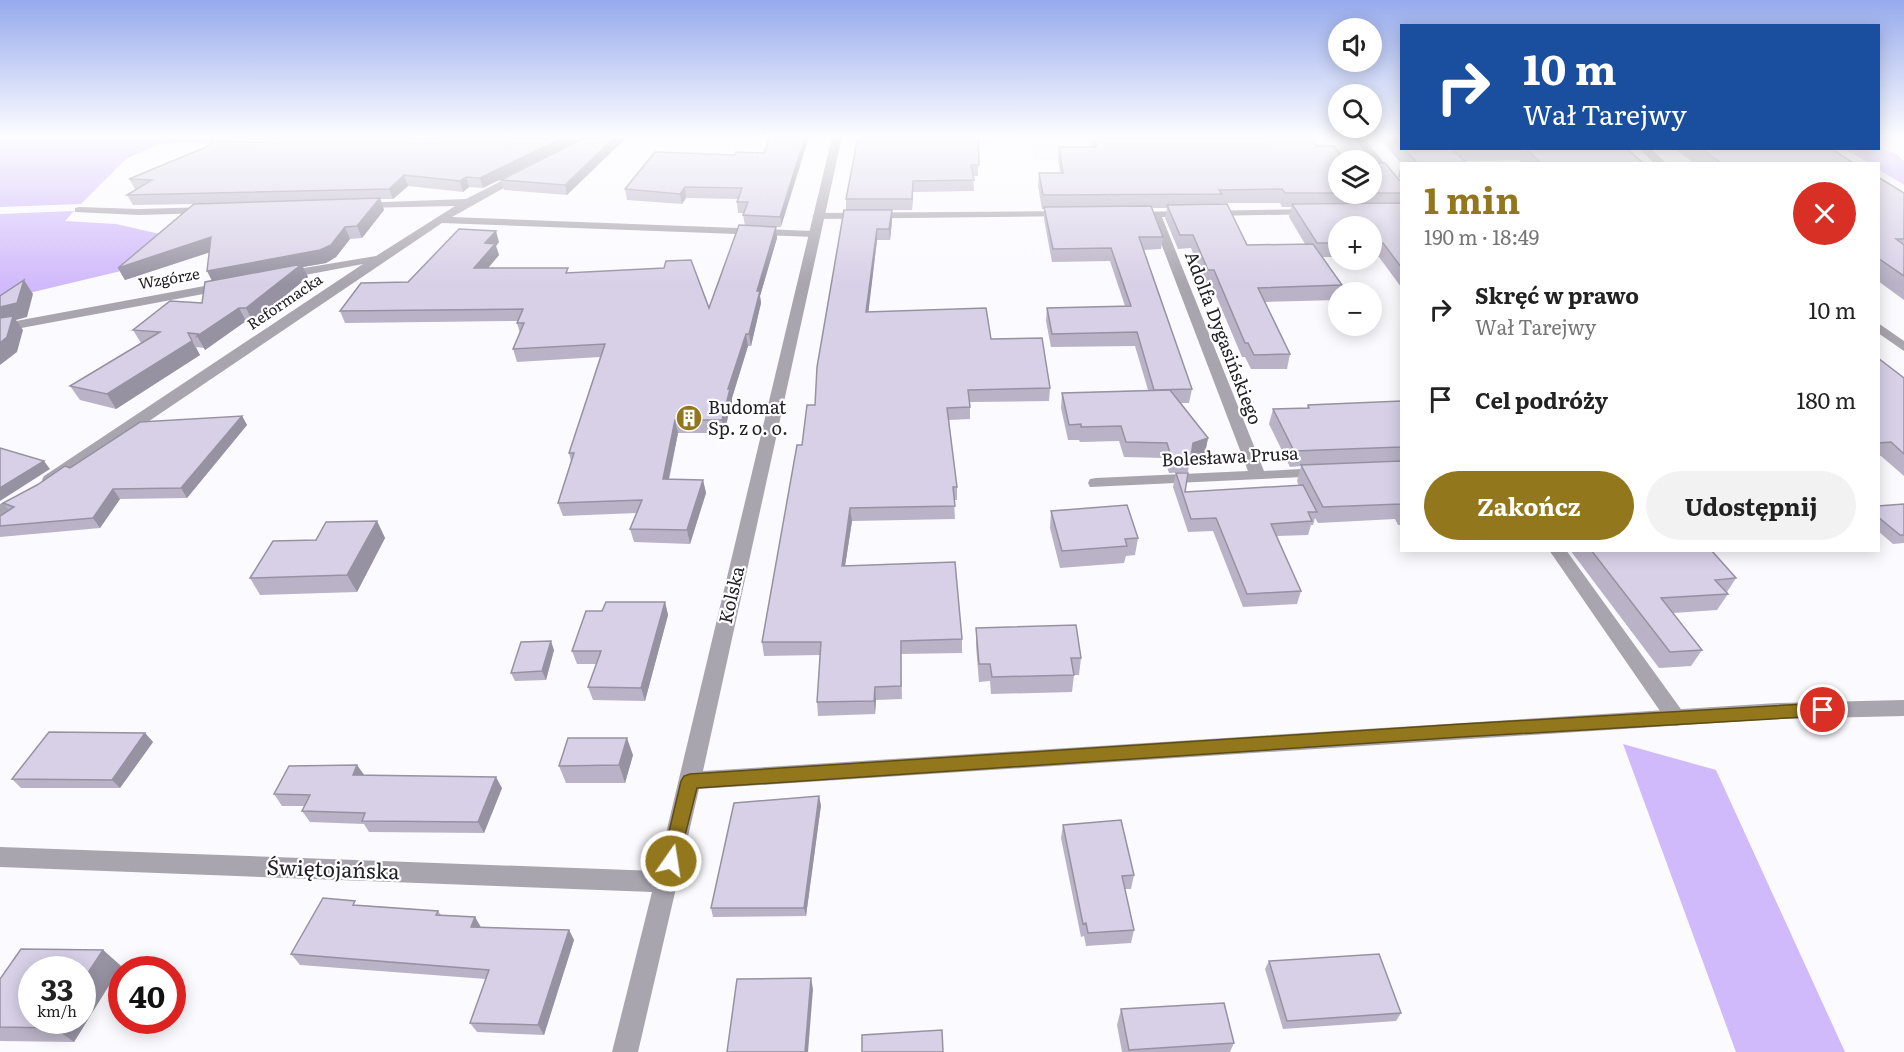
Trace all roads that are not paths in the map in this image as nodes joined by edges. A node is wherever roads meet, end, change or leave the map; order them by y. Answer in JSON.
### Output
{"nodes":[{"id":1,"x":498,"y":186,"type":"edge"},
{"id":2,"x":826,"y":186,"type":"edge"},
{"id":3,"x":468,"y":202,"type":"junction"},
{"id":4,"x":351,"y":206,"type":"edge"},
{"id":5,"x":222,"y":209,"type":"edge"},
{"id":6,"x":80,"y":210,"type":"dead end"},
{"id":7,"x":1322,"y":212,"type":"edge"},
{"id":8,"x":1155,"y":213,"type":"junction"},
{"id":9,"x":1083,"y":214,"type":"edge"},
{"id":10,"x":1119,"y":214,"type":"edge"},
{"id":11,"x":819,"y":216,"type":"junction"},
{"id":12,"x":441,"y":220,"type":"junction"},
{"id":13,"x":814,"y":234,"type":"junction"},
{"id":14,"x":381,"y":258,"type":"junction"},
{"id":15,"x":267,"y":279,"type":"edge"},
{"id":16,"x":244,"y":283,"type":"edge"},
{"id":17,"x":0,"y":328,"type":"edge"},
{"id":18,"x":1880,"y":329,"type":"edge"},
{"id":19,"x":1904,"y":347,"type":"edge"},
{"id":20,"x":1329,"y":472,"type":"edge"},
{"id":21,"x":1258,"y":476,"type":"junction"},
{"id":22,"x":1096,"y":483,"type":"dead end"},
{"id":23,"x":0,"y":511,"type":"edge"},
{"id":24,"x":1558,"y":552,"type":"edge"},
{"id":25,"x":1904,"y":708,"type":"edge"},
{"id":26,"x":1676,"y":718,"type":"junction"},
{"id":27,"x":690,"y":781,"type":"junction"},
{"id":28,"x":0,"y":857,"type":"edge"},
{"id":29,"x":666,"y":882,"type":"junction"},
{"id":30,"x":625,"y":1052,"type":"edge"}],
"edges":[{"from":1,"to":3,"type":"street","name":"Reformacka"},
{"from":2,"to":11,"type":"street","name":"Kolska"},
{"from":3,"to":4,"type":"street"},
{"from":3,"to":12,"type":"street","name":"Reformacka"},
{"from":5,"to":6,"type":"street"},
{"from":7,"to":8,"type":"street"},
{"from":8,"to":10,"type":"street"},
{"from":8,"to":21,"type":"street","name":"Adolfa Dygasińskiego"},
{"from":9,"to":11,"type":"street"},
{"from":11,"to":13,"type":"street","name":"Kolska"},
{"from":12,"to":13,"type":"street"},
{"from":12,"to":14,"type":"street","name":"Reformacka"},
{"from":13,"to":27,"type":"street","name":"Kolska"},
{"from":14,"to":15,"type":"street"},
{"from":14,"to":23,"type":"street","name":"Reformacka"},
{"from":16,"to":17,"type":"street","name":"Wzgórze"},
{"from":18,"to":19,"type":"street"},
{"from":20,"to":21,"type":"street","name":"Bolesława Prusa"},
{"from":21,"to":22,"type":"street","name":"Bolesława Prusa"},
{"from":24,"to":26,"type":"street"},
{"from":25,"to":26,"type":"street"},
{"from":26,"to":27,"type":"street"},
{"from":27,"to":29,"type":"street","name":"Kolska"},
{"from":28,"to":29,"type":"street","name":"Świętojańska"},
{"from":29,"to":30,"type":"street","name":"Kolska"}]}
